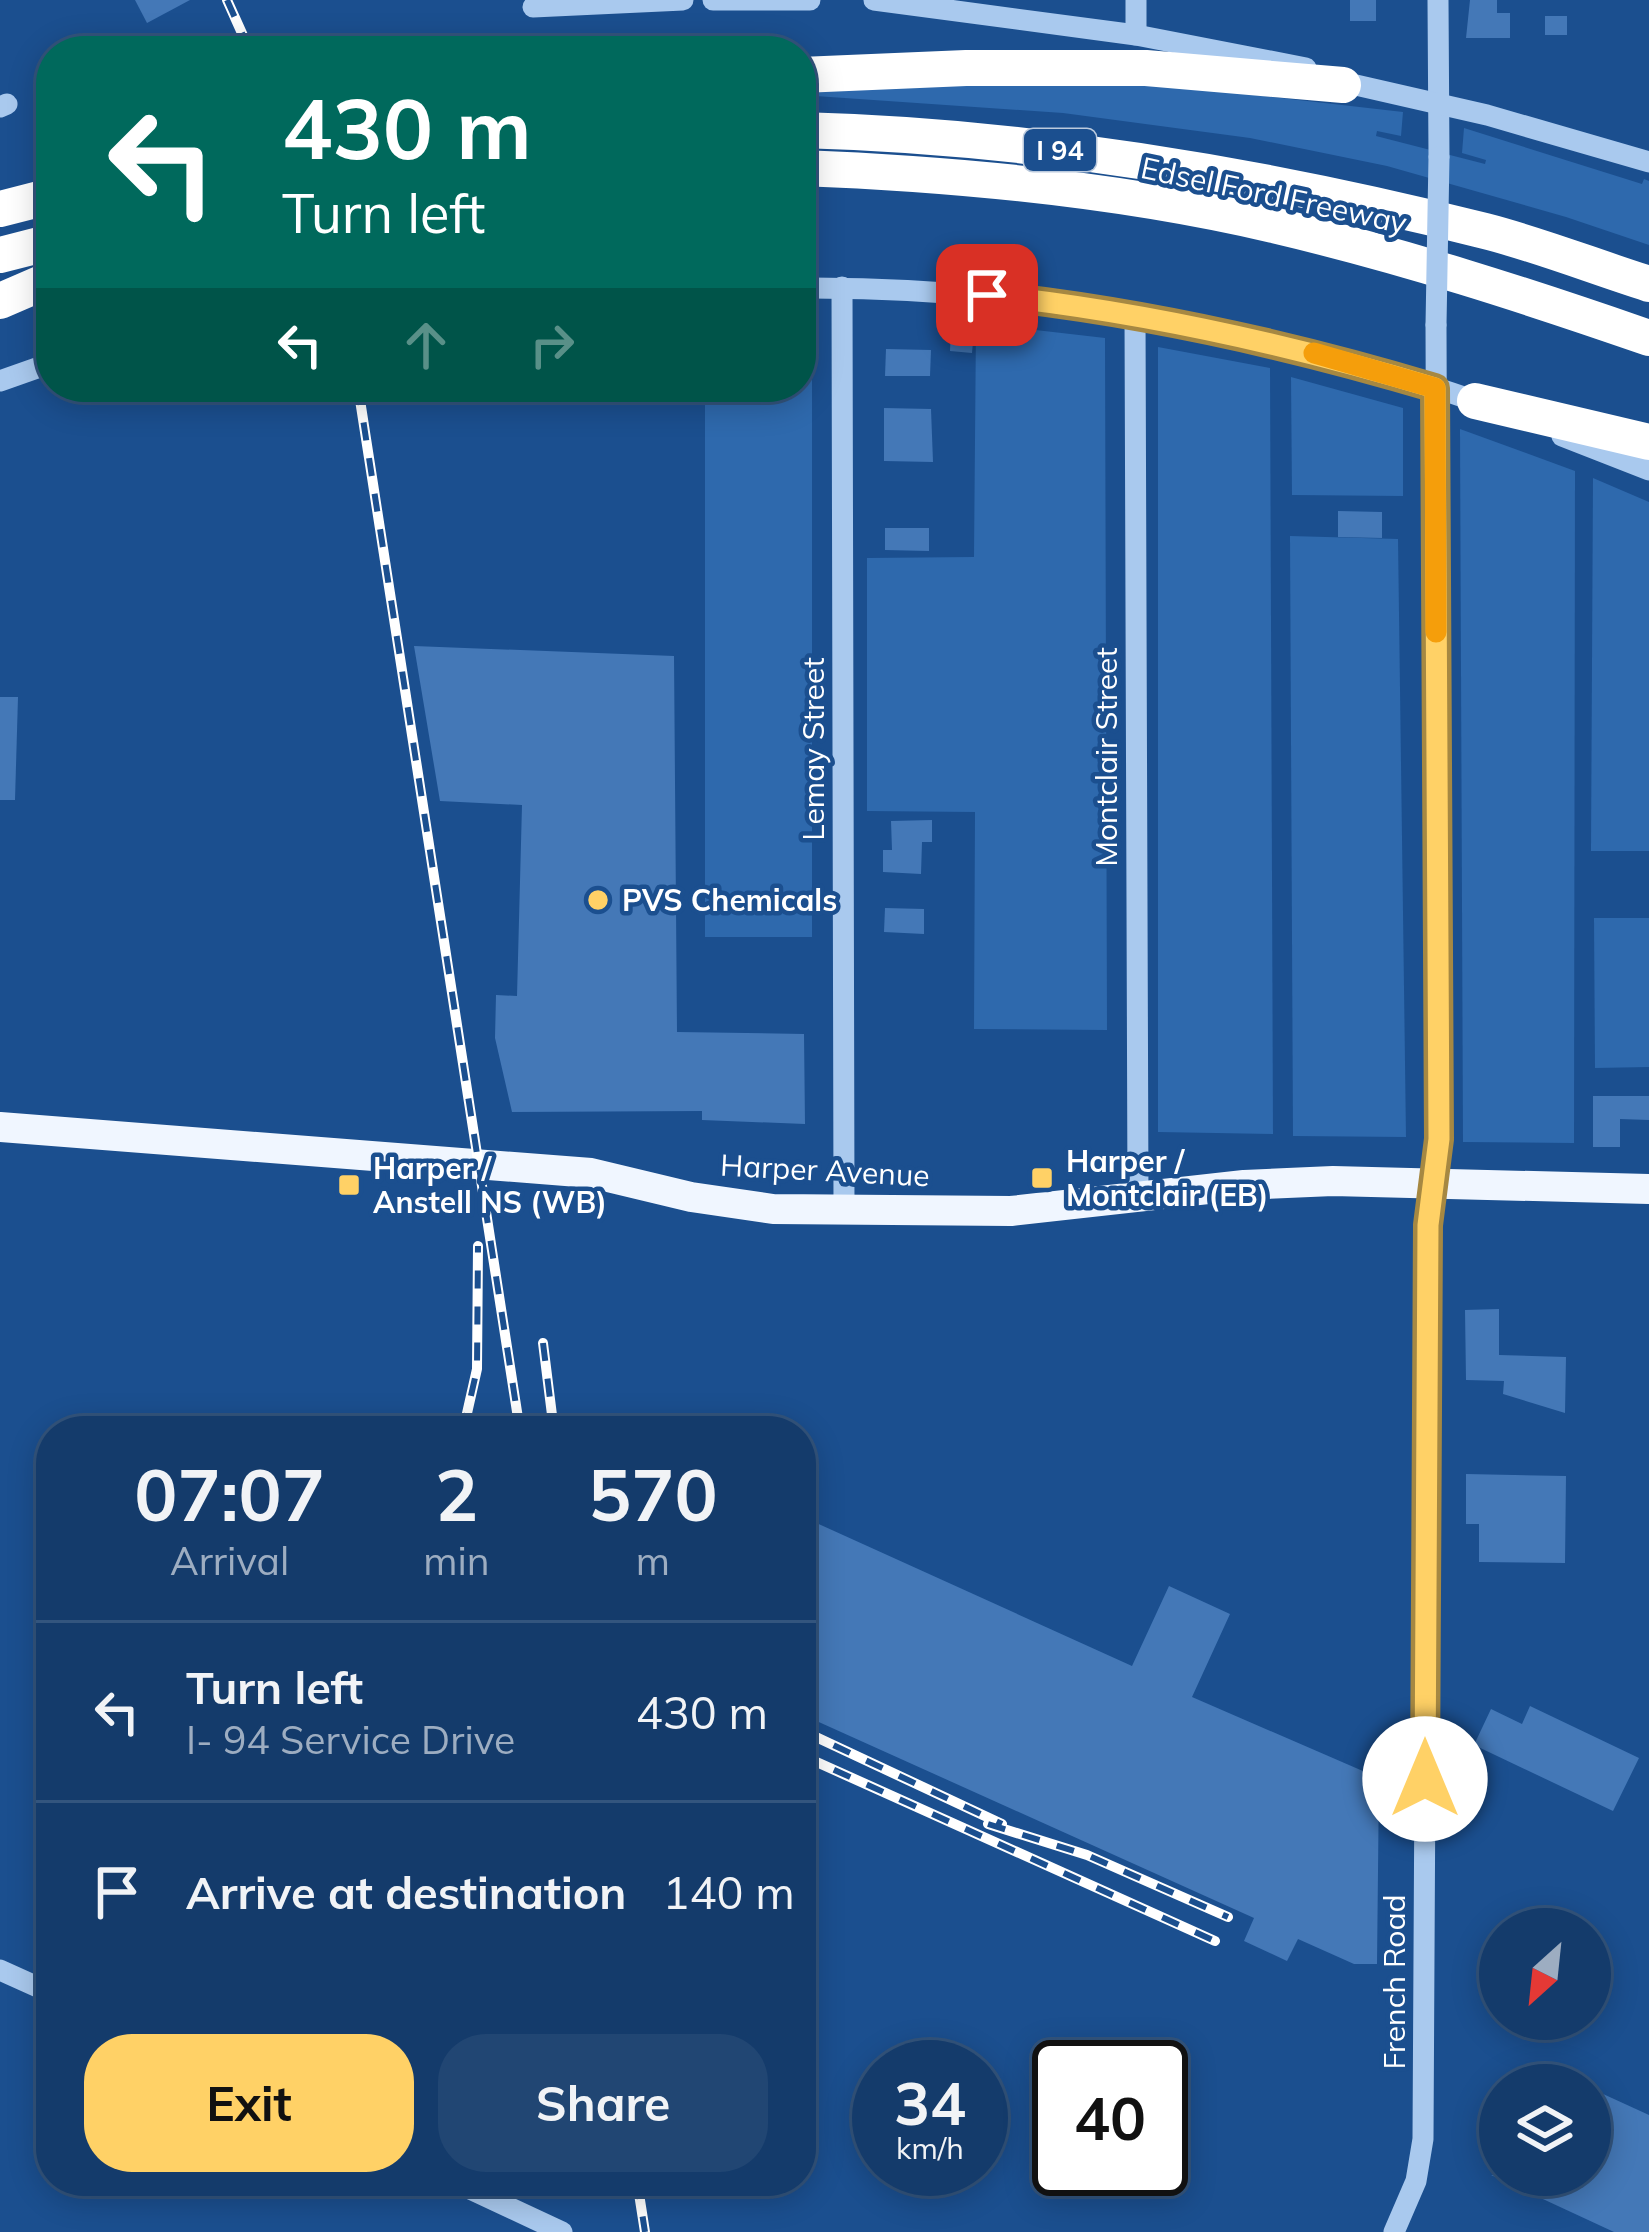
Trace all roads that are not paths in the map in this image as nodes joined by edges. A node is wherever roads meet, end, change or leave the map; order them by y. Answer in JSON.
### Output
{"nodes":[{"id":1,"x":683,"y":0,"type":"edge"},
{"id":2,"x":713,"y":0,"type":"edge"},
{"id":3,"x":810,"y":0,"type":"edge"},
{"id":4,"x":874,"y":0,"type":"edge"},
{"id":5,"x":1136,"y":0,"type":"edge"},
{"id":6,"x":1438,"y":0,"type":"edge"},
{"id":7,"x":548,"y":4,"type":"edge"},
{"id":8,"x":1136,"y":34,"type":"junction"},
{"id":9,"x":816,"y":74,"type":"edge"},
{"id":10,"x":1343,"y":85,"type":"junction"},
{"id":11,"x":1440,"y":106,"type":"junction"},
{"id":12,"x":816,"y":131,"type":"edge"},
{"id":13,"x":1649,"y":162,"type":"edge"},
{"id":14,"x":816,"y":169,"type":"edge"},
{"id":15,"x":36,"y":200,"type":"edge"},
{"id":16,"x":0,"y":208,"type":"edge"},
{"id":17,"x":36,"y":246,"type":"edge"},
{"id":18,"x":0,"y":255,"type":"edge"},
{"id":19,"x":1649,"y":284,"type":"edge"},
{"id":20,"x":36,"y":285,"type":"edge"},
{"id":21,"x":816,"y":287,"type":"edge"},
{"id":22,"x":842,"y":287,"type":"junction"},
{"id":23,"x":0,"y":301,"type":"edge"},
{"id":24,"x":1135,"y":315,"type":"junction"},
{"id":25,"x":1649,"y":338,"type":"edge"},
{"id":26,"x":36,"y":368,"type":"edge"},
{"id":27,"x":0,"y":381,"type":"edge"},
{"id":28,"x":1435,"y":388,"type":"junction"},
{"id":29,"x":1475,"y":401,"type":"junction"},
{"id":30,"x":1649,"y":442,"type":"edge"},
{"id":31,"x":1649,"y":470,"type":"edge"},
{"id":32,"x":0,"y":1127,"type":"edge"},
{"id":33,"x":1434,"y":1183,"type":"junction"},
{"id":34,"x":1649,"y":1189,"type":"edge"},
{"id":35,"x":1138,"y":1198,"type":"junction"},
{"id":36,"x":844,"y":1210,"type":"junction"},
{"id":37,"x":0,"y":1970,"type":"edge"},
{"id":38,"x":36,"y":1986,"type":"edge"},
{"id":39,"x":485,"y":2196,"type":"edge"},
{"id":40,"x":562,"y":2232,"type":"edge"},
{"id":41,"x":1394,"y":2232,"type":"edge"}],
"edges":[{"from":1,"to":7,"type":"street"},
{"from":2,"to":3,"type":"street"},
{"from":4,"to":8,"type":"street"},
{"from":5,"to":8,"type":"street"},
{"from":6,"to":11,"type":"street","name":"French Road"},
{"from":8,"to":10,"type":"street"},
{"from":9,"to":10,"type":"highway"},
{"from":10,"to":11,"type":"street"},
{"from":11,"to":13,"type":"street"},
{"from":11,"to":28,"type":"street","name":"French Road","bridge":true},
{"from":12,"to":19,"type":"highway","name":"Edsel Ford Freeway","number":"I 94"},
{"from":14,"to":25,"type":"highway","name":"Edsel Ford Freeway","number":"I 94"},
{"from":15,"to":16,"type":"highway"},
{"from":17,"to":18,"type":"highway"},
{"from":20,"to":23,"type":"highway"},
{"from":21,"to":22,"type":"street"},
{"from":22,"to":24,"type":"street"},
{"from":22,"to":36,"type":"street","name":"Lemay Street"},
{"from":24,"to":28,"type":"street"},
{"from":24,"to":35,"type":"street","name":"Montclair Street"},
{"from":26,"to":27,"type":"street"},
{"from":28,"to":29,"type":"street"},
{"from":28,"to":33,"type":"street","name":"French Road"},
{"from":29,"to":30,"type":"highway"},
{"from":29,"to":31,"type":"street"},
{"from":32,"to":36,"type":"main road","name":"Harper Avenue"},
{"from":33,"to":34,"type":"main road","name":"Harper Avenue"},
{"from":33,"to":35,"type":"main road","name":"Harper Avenue"},
{"from":33,"to":41,"type":"street","name":"French Road"},
{"from":35,"to":36,"type":"main road","name":"Harper Avenue"},
{"from":37,"to":38,"type":"street"},
{"from":39,"to":40,"type":"street"}]}
